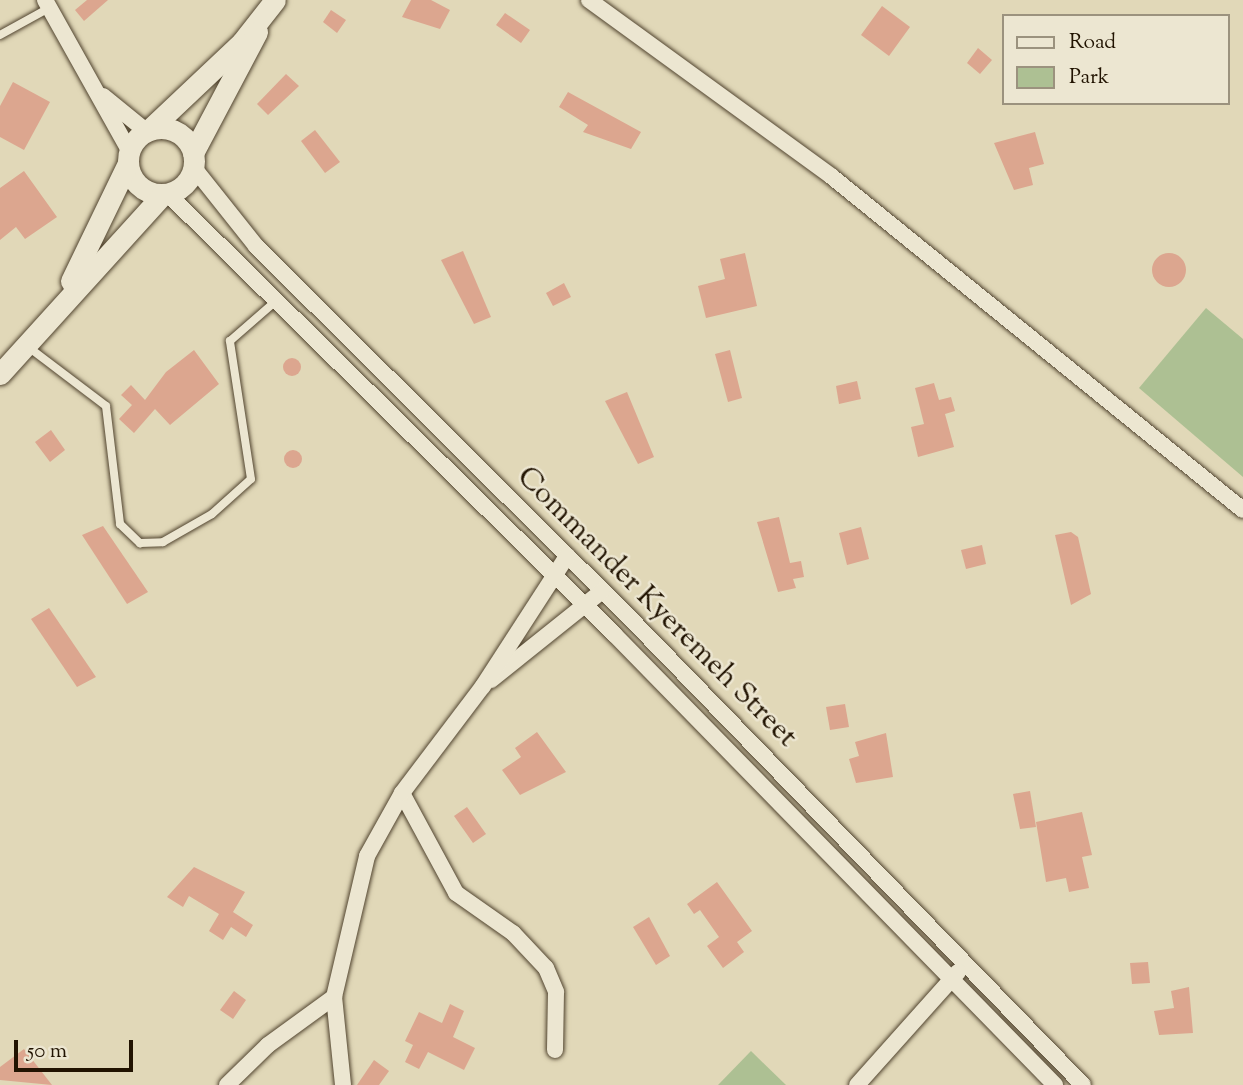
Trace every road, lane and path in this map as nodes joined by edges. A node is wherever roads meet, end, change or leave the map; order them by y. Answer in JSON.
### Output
{"nodes":[{"id":1,"x":275,"y":0,"type":"edge"},
{"id":2,"x":589,"y":0,"type":"edge"},
{"id":3,"x":47,"y":4,"type":"edge"},
{"id":4,"x":260,"y":22,"type":"junction"},
{"id":5,"x":0,"y":35,"type":"edge"},
{"id":6,"x":103,"y":96,"type":"junction"},
{"id":7,"x":147,"y":130,"type":"junction"},
{"id":8,"x":128,"y":156,"type":"junction"},
{"id":9,"x":193,"y":161,"type":"junction"},
{"id":10,"x":166,"y":194,"type":"junction"},
{"id":11,"x":277,"y":300,"type":"junction"},
{"id":12,"x":60,"y":302,"type":"junction"},
{"id":13,"x":25,"y":345,"type":"junction"},
{"id":14,"x":0,"y":374,"type":"edge"},
{"id":15,"x":1243,"y":510,"type":"edge"},
{"id":16,"x":567,"y":556,"type":"junction"},
{"id":17,"x":550,"y":576,"type":"junction"},
{"id":18,"x":602,"y":591,"type":"junction"},
{"id":19,"x":585,"y":608,"type":"junction"},
{"id":20,"x":483,"y":686,"type":"junction"},
{"id":21,"x":402,"y":793,"type":"junction"},
{"id":22,"x":964,"y":965,"type":"junction"},
{"id":23,"x":950,"y":979,"type":"junction"},
{"id":24,"x":334,"y":997,"type":"junction"},
{"id":25,"x":555,"y":1050,"type":"dead end"},
{"id":26,"x":227,"y":1085,"type":"edge"},
{"id":27,"x":343,"y":1085,"type":"edge"},
{"id":28,"x":857,"y":1085,"type":"edge"},
{"id":29,"x":1055,"y":1085,"type":"edge"},
{"id":30,"x":1083,"y":1085,"type":"edge"}],
"edges":[{"from":1,"to":4,"type":"main road"},
{"from":2,"to":15,"type":"street"},
{"from":3,"to":5,"type":"lane"},
{"from":3,"to":6,"type":"street"},
{"from":4,"to":7,"type":"main road"},
{"from":4,"to":9,"type":"main road"},
{"from":6,"to":7,"type":"street"},
{"from":6,"to":8,"type":"street"},
{"from":7,"to":8,"type":"main road"},
{"from":7,"to":9,"type":"main road"},
{"from":8,"to":10,"type":"main road"},
{"from":8,"to":12,"type":"main road"},
{"from":9,"to":10,"type":"main road"},
{"from":9,"to":16,"type":"street","name":"Commander Kyeremeh Street"},
{"from":10,"to":11,"type":"street","name":"Commander Kyeremeh Street"},
{"from":10,"to":12,"type":"main road"},
{"from":11,"to":13,"type":"lane"},
{"from":11,"to":17,"type":"street","name":"Commander Kyeremeh Street"},
{"from":12,"to":13,"type":"main road"},
{"from":13,"to":14,"type":"main road"},
{"from":16,"to":17,"type":"street"},
{"from":16,"to":18,"type":"street","name":"Commander Kyeremeh Street"},
{"from":17,"to":19,"type":"street","name":"Commander Kyeremeh Street"},
{"from":17,"to":20,"type":"street"},
{"from":18,"to":19,"type":"street"},
{"from":18,"to":22,"type":"street","name":"Commander Kyeremeh Street"},
{"from":19,"to":20,"type":"street"},
{"from":19,"to":23,"type":"street","name":"Commander Kyeremeh Street"},
{"from":20,"to":21,"type":"street"},
{"from":21,"to":24,"type":"street"},
{"from":21,"to":25,"type":"street"},
{"from":22,"to":23,"type":"street"},
{"from":22,"to":30,"type":"street","name":"Commander Kyeremeh Street"},
{"from":23,"to":28,"type":"street"},
{"from":23,"to":29,"type":"street","name":"Commander Kyeremeh Street"},
{"from":24,"to":26,"type":"street"},
{"from":24,"to":27,"type":"street"}]}
